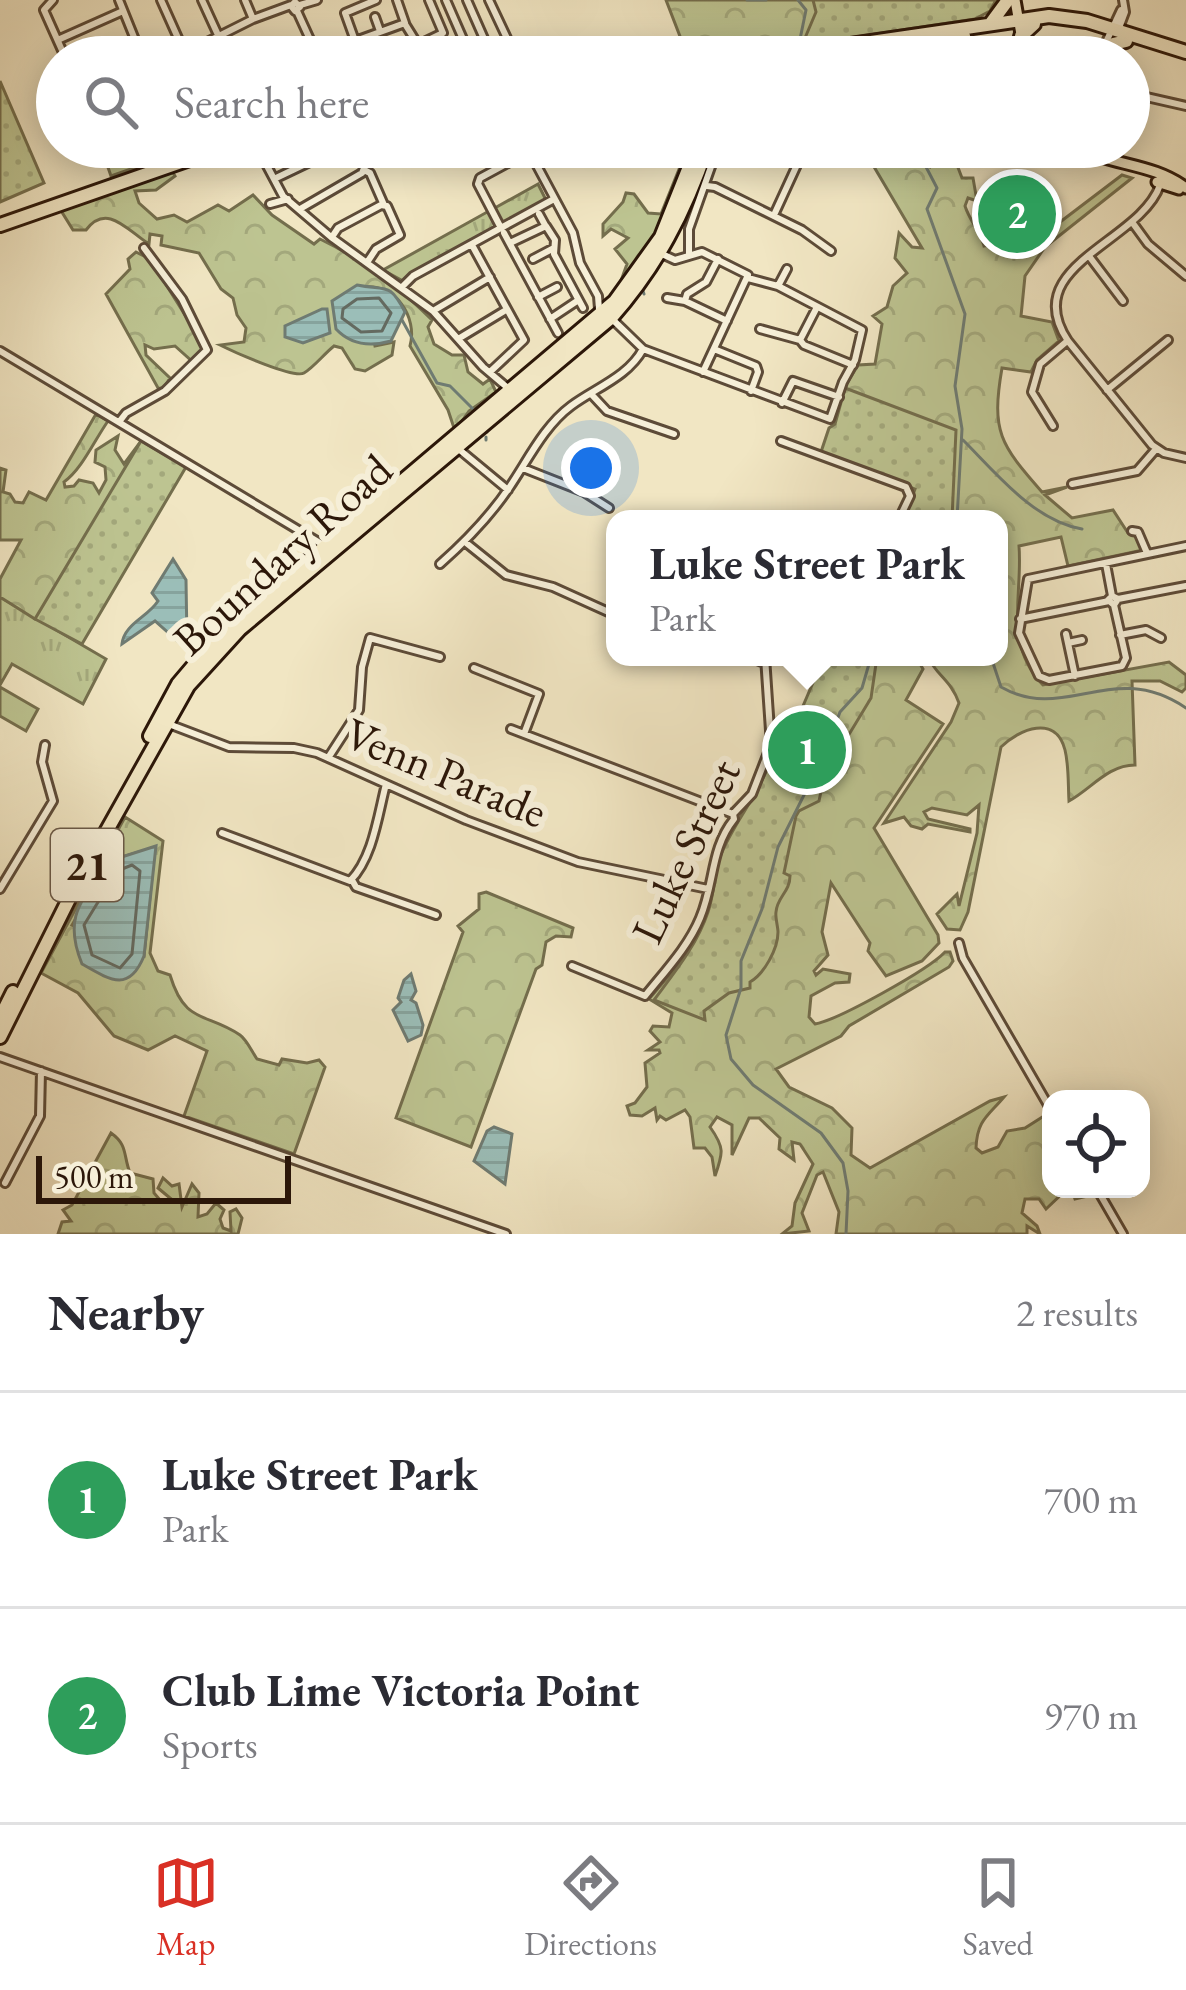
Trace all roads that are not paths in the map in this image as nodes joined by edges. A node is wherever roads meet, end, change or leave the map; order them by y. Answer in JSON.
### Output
{"nodes":[{"id":1,"x":53,"y":0,"type":"edge"},
{"id":2,"x":118,"y":0,"type":"edge"},
{"id":3,"x":161,"y":0,"type":"edge"},
{"id":4,"x":202,"y":0,"type":"edge"},
{"id":5,"x":245,"y":0,"type":"edge"},
{"id":6,"x":317,"y":0,"type":"edge"},
{"id":7,"x":376,"y":0,"type":"edge"},
{"id":8,"x":397,"y":0,"type":"edge"},
{"id":9,"x":429,"y":0,"type":"edge"},
{"id":10,"x":446,"y":0,"type":"edge"},
{"id":11,"x":489,"y":0,"type":"edge"},
{"id":12,"x":1122,"y":0,"type":"edge"},
{"id":13,"x":469,"y":4,"type":"edge"},
{"id":14,"x":294,"y":6,"type":"edge"},
{"id":15,"x":123,"y":11,"type":"junction"},
{"id":16,"x":452,"y":13,"type":"junction"},
{"id":17,"x":375,"y":17,"type":"dead end"},
{"id":18,"x":253,"y":19,"type":"junction"},
{"id":19,"x":1017,"y":19,"type":"edge"},
{"id":20,"x":405,"y":23,"type":"junction"},
{"id":21,"x":991,"y":24,"type":"junction"},
{"id":22,"x":380,"y":31,"type":"junction"},
{"id":23,"x":58,"y":36,"type":"edge"},
{"id":24,"x":67,"y":36,"type":"edge"},
{"id":25,"x":134,"y":36,"type":"edge"},
{"id":26,"x":179,"y":36,"type":"edge"},
{"id":27,"x":219,"y":36,"type":"joint"},
{"id":28,"x":308,"y":36,"type":"edge"},
{"id":29,"x":352,"y":36,"type":"edge"},
{"id":30,"x":368,"y":36,"type":"edge"},
{"id":31,"x":413,"y":36,"type":"edge"},
{"id":32,"x":436,"y":36,"type":"edge"},
{"id":33,"x":462,"y":36,"type":"edge"},
{"id":34,"x":483,"y":36,"type":"edge"},
{"id":35,"x":505,"y":36,"type":"edge"},
{"id":36,"x":912,"y":36,"type":"edge"},
{"id":37,"x":952,"y":36,"type":"edge"},
{"id":38,"x":1110,"y":36,"type":"edge"},
{"id":39,"x":1113,"y":36,"type":"edge"},
{"id":40,"x":1150,"y":47,"type":"edge"},
{"id":41,"x":1186,"y":56,"type":"edge"},
{"id":42,"x":1150,"y":98,"type":"edge"},
{"id":43,"x":1186,"y":106,"type":"edge"},
{"id":44,"x":154,"y":168,"type":"edge"},
{"id":45,"x":271,"y":168,"type":"edge"},
{"id":46,"x":297,"y":168,"type":"edge"},
{"id":47,"x":500,"y":168,"type":"edge"},
{"id":48,"x":537,"y":168,"type":"edge"},
{"id":49,"x":689,"y":168,"type":"edge"},
{"id":50,"x":699,"y":168,"type":"edge"},
{"id":51,"x":712,"y":168,"type":"edge"},
{"id":52,"x":796,"y":168,"type":"edge"},
{"id":53,"x":1119,"y":168,"type":"edge"},
{"id":54,"x":1131,"y":168,"type":"edge"},
{"id":55,"x":364,"y":170,"type":"joint"},
{"id":56,"x":276,"y":178,"type":"junction"},
{"id":57,"x":1163,"y":180,"type":"junction"},
{"id":58,"x":706,"y":187,"type":"junction"},
{"id":59,"x":1185,"y":188,"type":"edge"},
{"id":60,"x":287,"y":199,"type":"junction"},
{"id":61,"x":554,"y":199,"type":"junction"},
{"id":62,"x":270,"y":204,"type":"dead end"},
{"id":63,"x":383,"y":205,"type":"junction"},
{"id":64,"x":300,"y":209,"type":"junction"},
{"id":65,"x":539,"y":214,"type":"dead end"},
{"id":66,"x":774,"y":215,"type":"junction"},
{"id":67,"x":1132,"y":222,"type":"junction"},
{"id":68,"x":0,"y":225,"type":"edge"},
{"id":69,"x":544,"y":225,"type":"junction"},
{"id":70,"x":502,"y":231,"type":"junction"},
{"id":71,"x":332,"y":237,"type":"junction"},
{"id":72,"x":510,"y":243,"type":"junction"},
{"id":73,"x":472,"y":245,"type":"junction"},
{"id":74,"x":144,"y":248,"type":"dead end"},
{"id":75,"x":554,"y":248,"type":"junction"},
{"id":76,"x":831,"y":251,"type":"dead end"},
{"id":77,"x":658,"y":252,"type":"junction"},
{"id":78,"x":689,"y":254,"type":"junction"},
{"id":79,"x":1089,"y":256,"type":"junction"},
{"id":80,"x":579,"y":257,"type":"junction"},
{"id":81,"x":532,"y":259,"type":"dead end"},
{"id":82,"x":718,"y":259,"type":"junction"},
{"id":83,"x":368,"y":260,"type":"junction"},
{"id":84,"x":787,"y":269,"type":"dead end"},
{"id":85,"x":1186,"y":276,"type":"edge"},
{"id":86,"x":490,"y":277,"type":"junction"},
{"id":87,"x":748,"y":278,"type":"junction"},
{"id":88,"x":403,"y":286,"type":"junction"},
{"id":89,"x":778,"y":286,"type":"junction"},
{"id":90,"x":557,"y":287,"type":"dead end"},
{"id":91,"x":538,"y":297,"type":"junction"},
{"id":92,"x":667,"y":298,"type":"dead end"},
{"id":93,"x":615,"y":301,"type":"junction"},
{"id":94,"x":685,"y":301,"type":"junction"},
{"id":95,"x":1123,"y":301,"type":"dead end"},
{"id":96,"x":816,"y":308,"type":"junction"},
{"id":97,"x":433,"y":310,"type":"junction"},
{"id":98,"x":506,"y":310,"type":"junction"},
{"id":99,"x":611,"y":318,"type":"junction"},
{"id":100,"x":550,"y":319,"type":"junction"},
{"id":101,"x":728,"y":321,"type":"junction"},
{"id":102,"x":760,"y":329,"type":"dead end"},
{"id":103,"x":558,"y":333,"type":"dead end"},
{"id":104,"x":578,"y":335,"type":"junction"},
{"id":105,"x":458,"y":339,"type":"junction"},
{"id":106,"x":800,"y":340,"type":"junction"},
{"id":107,"x":1168,"y":340,"type":"dead end"},
{"id":108,"x":1068,"y":341,"type":"junction"},
{"id":109,"x":643,"y":349,"type":"junction"},
{"id":110,"x":714,"y":349,"type":"junction"},
{"id":111,"x":0,"y":351,"type":"edge"},
{"id":112,"x":853,"y":365,"type":"junction"},
{"id":113,"x":490,"y":371,"type":"junction"},
{"id":114,"x":703,"y":372,"type":"junction"},
{"id":115,"x":782,"y":375,"type":"dead end"},
{"id":116,"x":794,"y":381,"type":"junction"},
{"id":117,"x":508,"y":387,"type":"junction"},
{"id":118,"x":1107,"y":390,"type":"junction"},
{"id":119,"x":751,"y":391,"type":"junction"},
{"id":120,"x":593,"y":396,"type":"junction"},
{"id":121,"x":838,"y":398,"type":"junction"},
{"id":122,"x":782,"y":403,"type":"junction"},
{"id":123,"x":119,"y":423,"type":"junction"},
{"id":124,"x":1054,"y":426,"type":"dead end"},
{"id":125,"x":674,"y":434,"type":"dead end"},
{"id":126,"x":457,"y":441,"type":"junction"},
{"id":127,"x":781,"y":441,"type":"dead end"},
{"id":128,"x":1156,"y":449,"type":"junction"},
{"id":129,"x":1186,"y":458,"type":"edge"},
{"id":130,"x":523,"y":468,"type":"junction"},
{"id":131,"x":1072,"y":484,"type":"dead end"},
{"id":132,"x":508,"y":490,"type":"junction"},
{"id":133,"x":609,"y":508,"type":"dead end"},
{"id":134,"x":903,"y":510,"type":"edge"},
{"id":135,"x":1136,"y":530,"type":"dead end"},
{"id":136,"x":465,"y":542,"type":"junction"},
{"id":137,"x":1186,"y":546,"type":"edge"},
{"id":138,"x":328,"y":549,"type":"junction"},
{"id":139,"x":1147,"y":553,"type":"junction"},
{"id":140,"x":440,"y":564,"type":"dead end"},
{"id":141,"x":1106,"y":564,"type":"junction"},
{"id":142,"x":1186,"y":586,"type":"edge"},
{"id":143,"x":1113,"y":600,"type":"junction"},
{"id":144,"x":606,"y":611,"type":"edge"},
{"id":145,"x":1020,"y":619,"type":"junction"},
{"id":146,"x":1159,"y":633,"type":"dead end"},
{"id":147,"x":1120,"y":635,"type":"junction"},
{"id":148,"x":1082,"y":640,"type":"dead end"},
{"id":149,"x":440,"y":657,"type":"dead end"},
{"id":150,"x":764,"y":666,"type":"edge"},
{"id":151,"x":474,"y":668,"type":"dead end"},
{"id":152,"x":1075,"y":676,"type":"junction"},
{"id":153,"x":163,"y":722,"type":"junction"},
{"id":154,"x":511,"y":729,"type":"dead end"},
{"id":155,"x":524,"y":734,"type":"junction"},
{"id":156,"x":45,"y":745,"type":"dead end"},
{"id":157,"x":328,"y":758,"type":"junction"},
{"id":158,"x":386,"y":784,"type":"junction"},
{"id":159,"x":733,"y":814,"type":"junction"},
{"id":160,"x":222,"y":833,"type":"dead end"},
{"id":161,"x":351,"y":881,"type":"junction"},
{"id":162,"x":0,"y":889,"type":"edge"},
{"id":163,"x":708,"y":889,"type":"junction"},
{"id":164,"x":436,"y":915,"type":"dead end"},
{"id":165,"x":958,"y":943,"type":"dead end"},
{"id":166,"x":572,"y":966,"type":"dead end"},
{"id":167,"x":0,"y":1018,"type":"edge"},
{"id":168,"x":0,"y":1037,"type":"edge"},
{"id":169,"x":0,"y":1059,"type":"edge"},
{"id":170,"x":41,"y":1071,"type":"junction"},
{"id":171,"x":1042,"y":1094,"type":"edge"},
{"id":172,"x":5,"y":1183,"type":"dead end"},
{"id":173,"x":1102,"y":1198,"type":"edge"},
{"id":174,"x":506,"y":1234,"type":"edge"},
{"id":175,"x":1123,"y":1234,"type":"edge"}],
"edges":[{"from":1,"to":23,"type":"street"},
{"from":2,"to":15,"type":"street"},
{"from":3,"to":26,"type":"street"},
{"from":4,"to":27,"type":"street"},
{"from":5,"to":18,"type":"street"},
{"from":6,"to":14,"type":"street"},
{"from":7,"to":29,"type":"street"},
{"from":8,"to":20,"type":"street"},
{"from":9,"to":32,"type":"street"},
{"from":10,"to":16,"type":"street"},
{"from":11,"to":35,"type":"street"},
{"from":12,"to":39,"type":"street"},
{"from":13,"to":16,"type":"street"},
{"from":13,"to":34,"type":"street"},
{"from":14,"to":18,"type":"street"},
{"from":14,"to":28,"type":"street"},
{"from":15,"to":24,"type":"street"},
{"from":15,"to":25,"type":"street"},
{"from":16,"to":33,"type":"street"},
{"from":17,"to":22,"type":"street"},
{"from":18,"to":27,"type":"street"},
{"from":19,"to":21,"type":"highway"},
{"from":19,"to":21,"type":"highway"},
{"from":19,"to":37,"type":"highway"},
{"from":19,"to":38,"type":"highway"},
{"from":20,"to":22,"type":"street"},
{"from":20,"to":31,"type":"street"},
{"from":21,"to":36,"type":"highway"},
{"from":22,"to":30,"type":"street"},
{"from":40,"to":41,"type":"highway"},
{"from":42,"to":43,"type":"street"},
{"from":44,"to":68,"type":"highway"},
{"from":45,"to":56,"type":"street"},
{"from":46,"to":56,"type":"street"},
{"from":47,"to":70,"type":"street"},
{"from":48,"to":61,"type":"street"},
{"from":49,"to":77,"type":"highway","name":"Boundary Road","number":"21"},
{"from":50,"to":77,"type":"highway","name":"Boundary Road","number":"21"},
{"from":51,"to":58,"type":"street"},
{"from":52,"to":66,"type":"street"},
{"from":53,"to":57,"type":"main road"},
{"from":54,"to":57,"type":"main road"},
{"from":55,"to":63,"type":"street"},
{"from":55,"to":64,"type":"street"},
{"from":56,"to":60,"type":"street"},
{"from":57,"to":59,"type":"main road"},
{"from":57,"to":67,"type":"street"},
{"from":58,"to":66,"type":"street"},
{"from":58,"to":78,"type":"street"},
{"from":60,"to":62,"type":"street"},
{"from":60,"to":64,"type":"street"},
{"from":61,"to":70,"type":"street"},
{"from":61,"to":80,"type":"street"},
{"from":63,"to":71,"type":"street"},
{"from":63,"to":83,"type":"street"},
{"from":64,"to":71,"type":"street"},
{"from":65,"to":69,"type":"street"},
{"from":66,"to":76,"type":"street"},
{"from":67,"to":79,"type":"street"},
{"from":67,"to":85,"type":"street"},
{"from":69,"to":72,"type":"street"},
{"from":69,"to":75,"type":"street"},
{"from":70,"to":72,"type":"street"},
{"from":70,"to":73,"type":"street"},
{"from":71,"to":83,"type":"street"},
{"from":72,"to":91,"type":"street"},
{"from":73,"to":86,"type":"street"},
{"from":73,"to":88,"type":"street"},
{"from":74,"to":123,"type":"street"},
{"from":75,"to":81,"type":"street"},
{"from":75,"to":100,"type":"street"},
{"from":77,"to":78,"type":"street"},
{"from":77,"to":93,"type":"highway","name":"Boundary Road","number":"21"},
{"from":77,"to":99,"type":"highway","name":"Boundary Road","number":"21"},
{"from":78,"to":82,"type":"street"},
{"from":79,"to":95,"type":"street"},
{"from":79,"to":108,"type":"street"},
{"from":80,"to":93,"type":"street"},
{"from":80,"to":104,"type":"street"},
{"from":82,"to":87,"type":"street"},
{"from":82,"to":94,"type":"street"},
{"from":83,"to":88,"type":"street"},
{"from":84,"to":89,"type":"street"},
{"from":86,"to":97,"type":"street"},
{"from":86,"to":98,"type":"street"},
{"from":87,"to":89,"type":"street"},
{"from":87,"to":101,"type":"street"},
{"from":88,"to":97,"type":"street"},
{"from":89,"to":96,"type":"street"},
{"from":90,"to":91,"type":"street"},
{"from":91,"to":100,"type":"street"},
{"from":92,"to":94,"type":"street"},
{"from":93,"to":104,"type":"highway","name":"Boundary Road","number":"21"},
{"from":94,"to":101,"type":"street"},
{"from":96,"to":106,"type":"street"},
{"from":96,"to":112,"type":"street"},
{"from":97,"to":105,"type":"street"},
{"from":98,"to":105,"type":"street"},
{"from":98,"to":113,"type":"street"},
{"from":99,"to":109,"type":"street"},
{"from":99,"to":126,"type":"highway","name":"Boundary Road","number":"21"},
{"from":100,"to":103,"type":"street"},
{"from":101,"to":110,"type":"street"},
{"from":102,"to":106,"type":"street"},
{"from":104,"to":117,"type":"highway","name":"Boundary Road","number":"21"},
{"from":105,"to":113,"type":"street"},
{"from":106,"to":112,"type":"street"},
{"from":107,"to":118,"type":"street"},
{"from":108,"to":118,"type":"street"},
{"from":108,"to":124,"type":"street"},
{"from":109,"to":114,"type":"street"},
{"from":109,"to":120,"type":"street"},
{"from":110,"to":114,"type":"street"},
{"from":110,"to":119,"type":"street"},
{"from":111,"to":123,"type":"street"},
{"from":112,"to":121,"type":"street"},
{"from":113,"to":117,"type":"street"},
{"from":114,"to":119,"type":"street"},
{"from":115,"to":116,"type":"street"},
{"from":116,"to":121,"type":"street"},
{"from":116,"to":122,"type":"street"},
{"from":117,"to":126,"type":"highway","name":"Boundary Road","number":"21"},
{"from":118,"to":128,"type":"street"},
{"from":119,"to":122,"type":"street"},
{"from":120,"to":125,"type":"street"},
{"from":120,"to":130,"type":"street"},
{"from":121,"to":122,"type":"street"},
{"from":123,"to":138,"type":"street"},
{"from":126,"to":132,"type":"street"},
{"from":126,"to":138,"type":"highway","name":"Boundary Road","number":"21"},
{"from":127,"to":134,"type":"street"},
{"from":128,"to":129,"type":"street"},
{"from":128,"to":131,"type":"street"},
{"from":130,"to":132,"type":"street"},
{"from":130,"to":133,"type":"street"},
{"from":132,"to":136,"type":"street"},
{"from":135,"to":139,"type":"street"},
{"from":136,"to":140,"type":"street"},
{"from":136,"to":144,"type":"street"},
{"from":137,"to":139,"type":"street"},
{"from":138,"to":153,"type":"highway","name":"Boundary Road","number":"21"},
{"from":139,"to":141,"type":"street"},
{"from":141,"to":143,"type":"street"},
{"from":141,"to":145,"type":"street"},
{"from":142,"to":143,"type":"street"},
{"from":143,"to":145,"type":"street"},
{"from":143,"to":147,"type":"street"},
{"from":145,"to":152,"type":"street"},
{"from":146,"to":147,"type":"street"},
{"from":147,"to":152,"type":"street"},
{"from":148,"to":152,"type":"street"},
{"from":149,"to":157,"type":"street"},
{"from":150,"to":159,"type":"street","name":"Luke Street"},
{"from":151,"to":155,"type":"street"},
{"from":153,"to":157,"type":"street","name":"Venn Parade"},
{"from":153,"to":167,"type":"highway","name":"Boundary Road","number":"21"},
{"from":153,"to":168,"type":"highway","name":"Boundary Road","number":"21"},
{"from":154,"to":155,"type":"street"},
{"from":155,"to":159,"type":"street"},
{"from":156,"to":162,"type":"street"},
{"from":157,"to":158,"type":"street","name":"Venn Parade"},
{"from":158,"to":161,"type":"street"},
{"from":158,"to":163,"type":"street","name":"Venn Parade"},
{"from":159,"to":163,"type":"street","name":"Luke Street"},
{"from":160,"to":161,"type":"street"},
{"from":161,"to":164,"type":"street"},
{"from":163,"to":166,"type":"street","name":"Luke Street"},
{"from":165,"to":171,"type":"street"},
{"from":169,"to":170,"type":"street"},
{"from":170,"to":172,"type":"street"},
{"from":170,"to":174,"type":"street"},
{"from":173,"to":175,"type":"street"}]}
